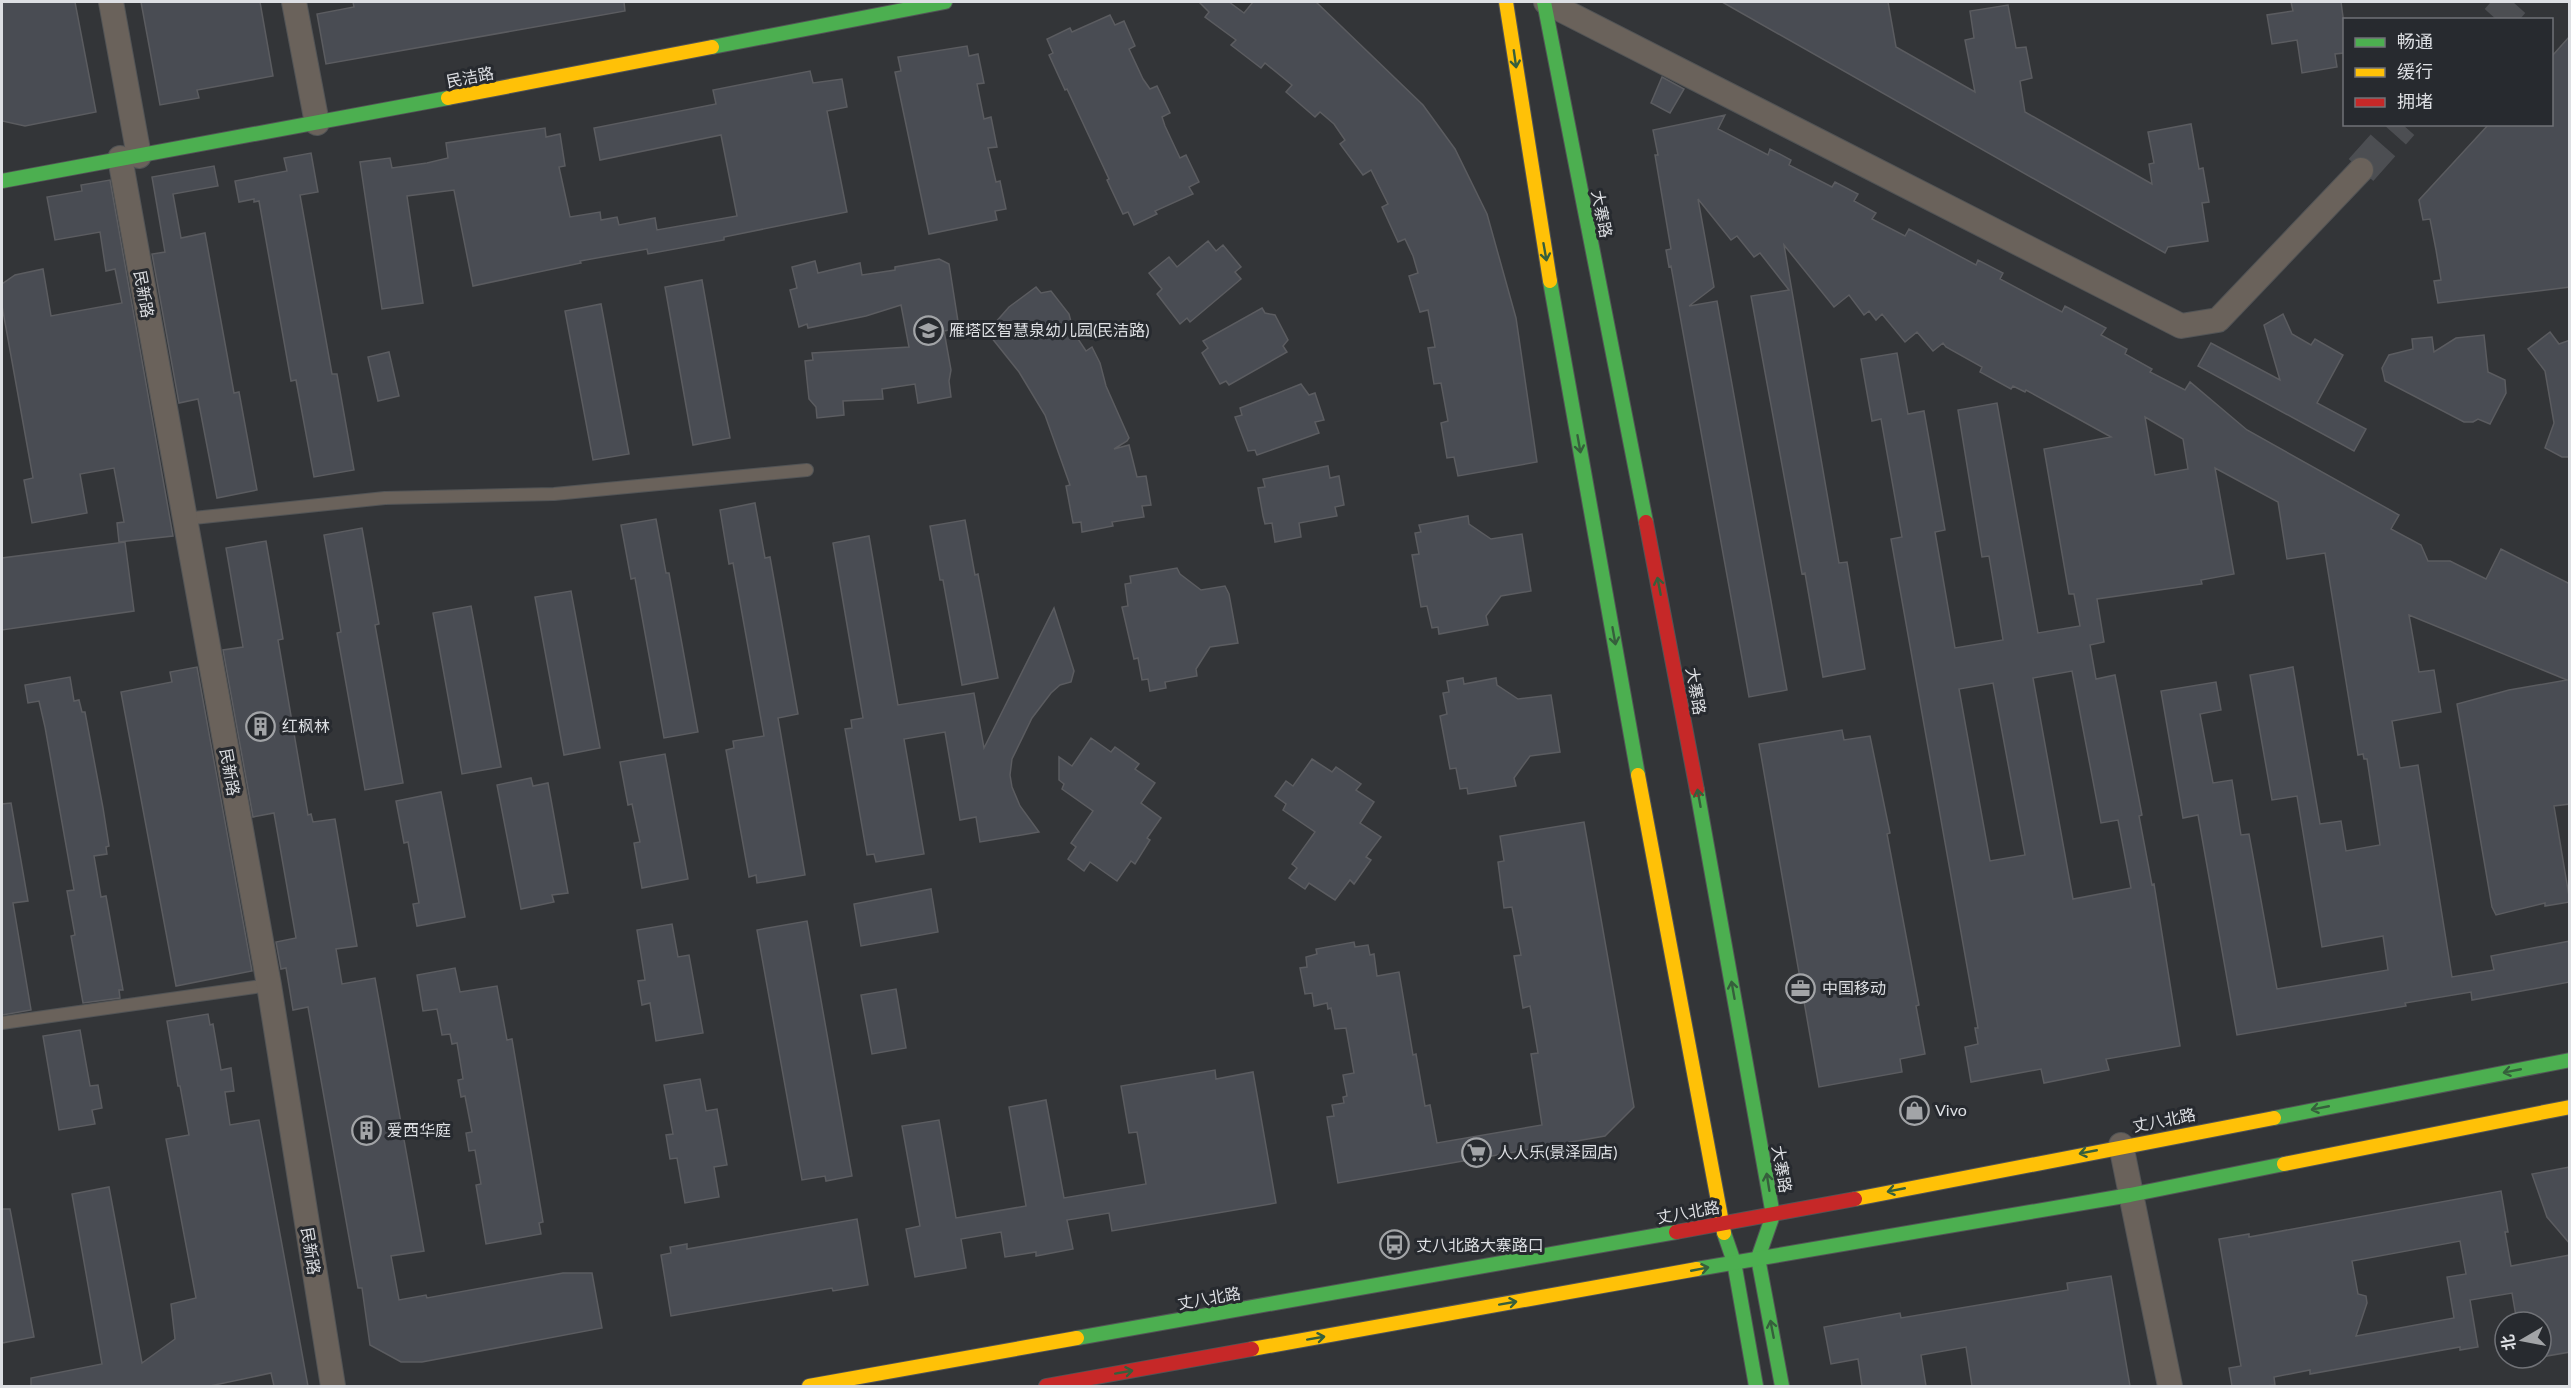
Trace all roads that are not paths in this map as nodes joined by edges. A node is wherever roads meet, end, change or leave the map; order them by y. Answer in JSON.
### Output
{"nodes":[{"id":1,"x":111,"y":2,"type":"edge"},
{"id":2,"x":294,"y":2,"type":"edge"},
{"id":3,"x":945,"y":2,"type":"edge"},
{"id":4,"x":1506,"y":2,"type":"edge"},
{"id":5,"x":1545,"y":2,"type":"edge"},
{"id":6,"x":317,"y":123,"type":"junction"},
{"id":7,"x":129,"y":157,"type":"junction"},
{"id":8,"x":2361,"y":170,"type":"tunnel mouth"},
{"id":9,"x":2,"y":181,"type":"edge"},
{"id":10,"x":807,"y":470,"type":"dead end"},
{"id":11,"x":184,"y":519,"type":"junction"},
{"id":12,"x":268,"y":985,"type":"junction"},
{"id":13,"x":2,"y":1023,"type":"edge"},
{"id":14,"x":2570,"y":1060,"type":"edge"},
{"id":15,"x":2570,"y":1107,"type":"edge"},
{"id":16,"x":2121,"y":1145,"type":"junction"},
{"id":17,"x":2130,"y":1195,"type":"junction"},
{"id":18,"x":1773,"y":1215,"type":"junction"},
{"id":19,"x":1721,"y":1223,"type":"junction"},
{"id":20,"x":1758,"y":1258,"type":"junction"},
{"id":21,"x":1734,"y":1262,"type":"junction"},
{"id":22,"x":333,"y":1386,"type":"edge"},
{"id":23,"x":809,"y":1386,"type":"edge"},
{"id":24,"x":1046,"y":1386,"type":"edge"},
{"id":25,"x":1756,"y":1386,"type":"edge"},
{"id":26,"x":1782,"y":1386,"type":"edge"},
{"id":27,"x":2170,"y":1386,"type":"edge"}],
"edges":[{"from":1,"to":7,"type":"street","name":"民新路"},
{"from":2,"to":6,"type":"street"},
{"from":3,"to":6,"type":"main road","name":"民洁路"},
{"from":4,"to":19,"type":"main road","one_way":true},
{"from":5,"to":8,"type":"street"},
{"from":18,"to":5,"type":"main road","name":"大寨路","one_way":true},
{"from":6,"to":7,"type":"main road","name":"民洁路"},
{"from":7,"to":9,"type":"main road","name":"民洁路"},
{"from":7,"to":11,"type":"street","name":"民新路"},
{"from":10,"to":11,"type":"lane"},
{"from":11,"to":12,"type":"street","name":"民新路"},
{"from":12,"to":13,"type":"lane"},
{"from":12,"to":22,"type":"street","name":"民新路"},
{"from":14,"to":16,"type":"main road","name":"丈八北路","one_way":true},
{"from":15,"to":17,"type":"main road"},
{"from":16,"to":17,"type":"street"},
{"from":16,"to":18,"type":"main road","name":"丈八北路","one_way":true},
{"from":17,"to":20,"type":"main road"},
{"from":17,"to":27,"type":"street"},
{"from":18,"to":19,"type":"main road","name":"丈八北路"},
{"from":18,"to":20,"type":"main road","name":"大寨路"},
{"from":19,"to":21,"type":"main road"},
{"from":19,"to":23,"type":"main road","name":"丈八北路"},
{"from":20,"to":21,"type":"main road"},
{"from":26,"to":20,"type":"main road","name":"大寨路","one_way":true},
{"from":24,"to":21,"type":"main road","one_way":true},
{"from":21,"to":25,"type":"main road"}]}
